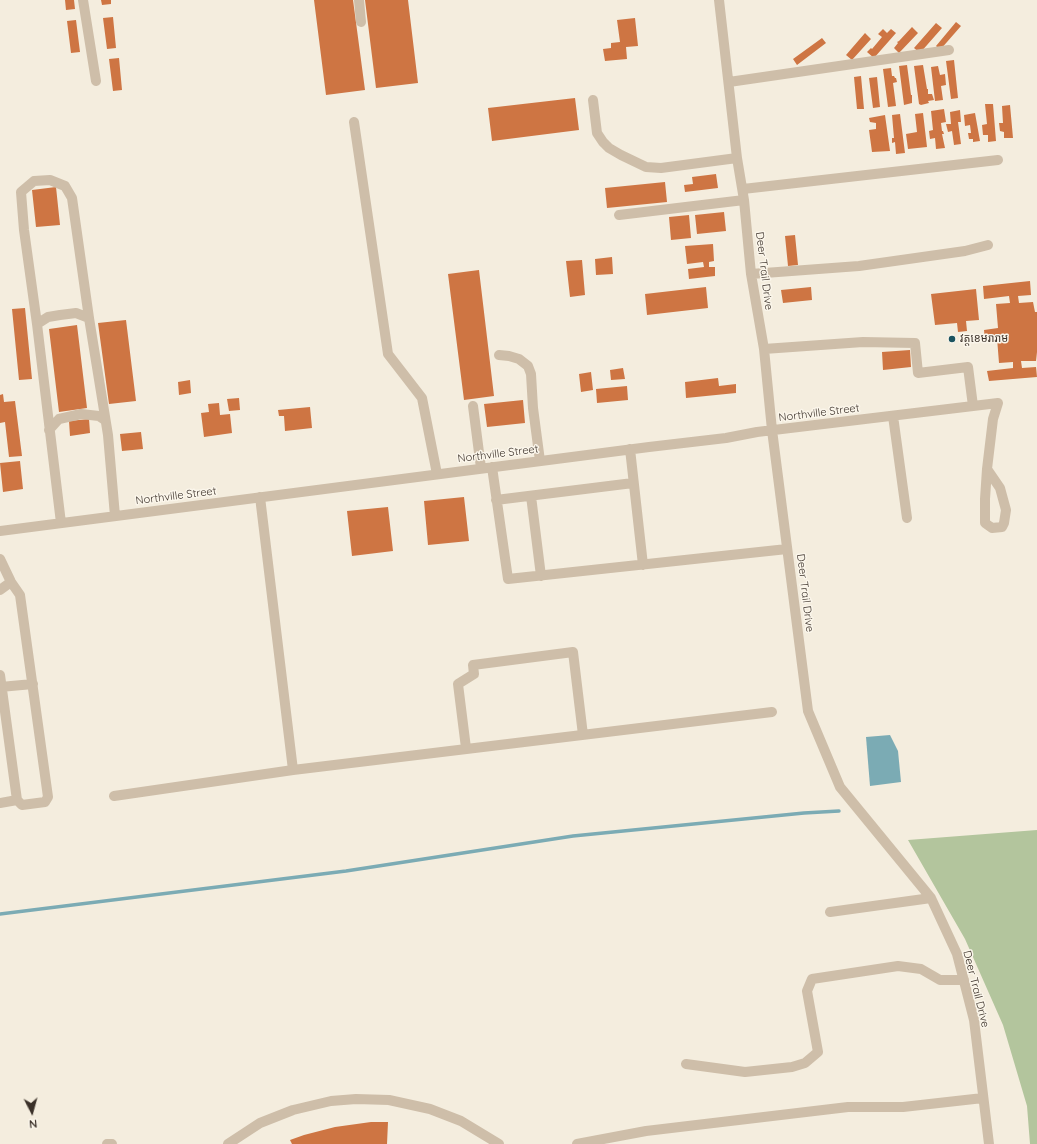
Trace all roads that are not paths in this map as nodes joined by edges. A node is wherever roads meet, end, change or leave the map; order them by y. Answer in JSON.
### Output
{"nodes":[{"id":1,"x":83,"y":0,"type":"edge"},
{"id":2,"x":359,"y":0,"type":"edge"},
{"id":3,"x":719,"y":0,"type":"edge"},
{"id":4,"x":361,"y":22,"type":"dead end"},
{"id":5,"x":949,"y":50,"type":"dead end"},
{"id":6,"x":96,"y":81,"type":"dead end"},
{"id":7,"x":729,"y":82,"type":"junction"},
{"id":8,"x":593,"y":100,"type":"dead end"},
{"id":9,"x":354,"y":122,"type":"dead end"},
{"id":10,"x":737,"y":158,"type":"junction"},
{"id":11,"x":998,"y":160,"type":"dead end"},
{"id":12,"x":743,"y":195,"type":"junction"},
{"id":13,"x":618,"y":215,"type":"dead end"},
{"id":14,"x":988,"y":245,"type":"dead end"},
{"id":15,"x":751,"y":274,"type":"junction"},
{"id":16,"x":89,"y":318,"type":"junction"},
{"id":17,"x":37,"y":324,"type":"junction"},
{"id":18,"x":764,"y":349,"type":"junction"},
{"id":19,"x":499,"y":356,"type":"dead end"},
{"id":20,"x":473,"y":406,"type":"dead end"},
{"id":21,"x":974,"y":406,"type":"junction"},
{"id":22,"x":893,"y":416,"type":"junction"},
{"id":23,"x":105,"y":420,"type":"junction"},
{"id":24,"x":49,"y":430,"type":"junction"},
{"id":25,"x":772,"y":430,"type":"junction"},
{"id":26,"x":630,"y":449,"type":"junction"},
{"id":27,"x":540,"y":461,"type":"junction"},
{"id":28,"x":486,"y":468,"type":"junction"},
{"id":29,"x":987,"y":469,"type":"junction"},
{"id":30,"x":436,"y":474,"type":"junction"},
{"id":31,"x":634,"y":484,"type":"junction"},
{"id":32,"x":531,"y":496,"type":"junction"},
{"id":33,"x":260,"y":497,"type":"junction"},
{"id":34,"x":496,"y":500,"type":"junction"},
{"id":35,"x":115,"y":516,"type":"junction"},
{"id":36,"x":907,"y":518,"type":"dead end"},
{"id":37,"x":61,"y":523,"type":"junction"},
{"id":38,"x":0,"y":531,"type":"edge"},
{"id":39,"x":787,"y":549,"type":"junction"},
{"id":40,"x":0,"y":559,"type":"edge"},
{"id":41,"x":643,"y":565,"type":"junction"},
{"id":42,"x":542,"y":576,"type":"junction"},
{"id":43,"x":11,"y":582,"type":"junction"},
{"id":44,"x":0,"y":590,"type":"edge"},
{"id":45,"x":0,"y":675,"type":"edge"},
{"id":46,"x":32,"y":684,"type":"junction"},
{"id":47,"x":1,"y":687,"type":"edge"},
{"id":48,"x":772,"y":712,"type":"dead end"},
{"id":49,"x":583,"y":735,"type":"junction"},
{"id":50,"x":466,"y":748,"type":"junction"},
{"id":51,"x":293,"y":770,"type":"junction"},
{"id":52,"x":114,"y":796,"type":"dead end"},
{"id":53,"x":17,"y":800,"type":"junction"},
{"id":54,"x":0,"y":803,"type":"edge"},
{"id":55,"x":931,"y":898,"type":"junction"},
{"id":56,"x":830,"y":912,"type":"dead end"},
{"id":57,"x":964,"y":980,"type":"junction"},
{"id":58,"x":686,"y":1064,"type":"dead end"},
{"id":59,"x":983,"y":1098,"type":"junction"},
{"id":60,"x":107,"y":1144,"type":"edge"},
{"id":61,"x":112,"y":1144,"type":"edge"},
{"id":62,"x":228,"y":1144,"type":"edge"},
{"id":63,"x":499,"y":1144,"type":"edge"},
{"id":64,"x":577,"y":1144,"type":"edge"},
{"id":65,"x":989,"y":1144,"type":"edge"}],
"edges":[{"from":1,"to":6,"type":"street"},
{"from":2,"to":4,"type":"street"},
{"from":3,"to":7,"type":"street","name":"Deer Trail Drive"},
{"from":5,"to":7,"type":"street"},
{"from":7,"to":10,"type":"street","name":"Deer Trail Drive"},
{"from":8,"to":10,"type":"street"},
{"from":9,"to":30,"type":"street"},
{"from":10,"to":12,"type":"street","name":"Deer Trail Drive"},
{"from":11,"to":12,"type":"street"},
{"from":12,"to":13,"type":"street"},
{"from":12,"to":15,"type":"street","name":"Deer Trail Drive"},
{"from":14,"to":15,"type":"street"},
{"from":15,"to":18,"type":"street","name":"Deer Trail Drive"},
{"from":16,"to":17,"type":"street"},
{"from":16,"to":17,"type":"street"},
{"from":16,"to":23,"type":"street"},
{"from":17,"to":24,"type":"street"},
{"from":18,"to":21,"type":"street"},
{"from":18,"to":25,"type":"street","name":"Deer Trail Drive"},
{"from":19,"to":27,"type":"street"},
{"from":20,"to":28,"type":"street"},
{"from":21,"to":22,"type":"street","name":"Northville Street"},
{"from":21,"to":29,"type":"street","name":"Northville Street"},
{"from":22,"to":25,"type":"street","name":"Northville Street"},
{"from":22,"to":36,"type":"street"},
{"from":23,"to":24,"type":"street"},
{"from":23,"to":35,"type":"street"},
{"from":24,"to":37,"type":"street"},
{"from":25,"to":26,"type":"street","name":"Northville Street"},
{"from":25,"to":39,"type":"street","name":"Deer Trail Drive"},
{"from":26,"to":27,"type":"street","name":"Northville Street"},
{"from":26,"to":31,"type":"street"},
{"from":27,"to":28,"type":"street","name":"Northville Street"},
{"from":28,"to":30,"type":"street","name":"Northville Street"},
{"from":28,"to":34,"type":"street"},
{"from":29,"to":29,"type":"street"},
{"from":30,"to":33,"type":"street","name":"Northville Street"},
{"from":31,"to":32,"type":"street"},
{"from":31,"to":41,"type":"street"},
{"from":32,"to":34,"type":"street"},
{"from":32,"to":42,"type":"street"},
{"from":33,"to":35,"type":"street","name":"Northville Street"},
{"from":33,"to":51,"type":"street"},
{"from":34,"to":42,"type":"street"},
{"from":35,"to":37,"type":"street","name":"Northville Street"},
{"from":37,"to":38,"type":"street","name":"Northville Street"},
{"from":39,"to":41,"type":"street"},
{"from":39,"to":55,"type":"street","name":"Deer Trail Drive"},
{"from":40,"to":43,"type":"street"},
{"from":41,"to":42,"type":"street"},
{"from":43,"to":44,"type":"street"},
{"from":43,"to":46,"type":"street"},
{"from":45,"to":47,"type":"street"},
{"from":46,"to":47,"type":"street"},
{"from":46,"to":53,"type":"street"},
{"from":47,"to":53,"type":"street"},
{"from":48,"to":49,"type":"street"},
{"from":49,"to":50,"type":"street"},
{"from":49,"to":50,"type":"street"},
{"from":50,"to":51,"type":"street"},
{"from":51,"to":52,"type":"street"},
{"from":53,"to":54,"type":"street"},
{"from":55,"to":56,"type":"street"},
{"from":55,"to":57,"type":"street","name":"Deer Trail Drive"},
{"from":57,"to":58,"type":"street"},
{"from":57,"to":59,"type":"street","name":"Deer Trail Drive"},
{"from":59,"to":64,"type":"street"},
{"from":59,"to":65,"type":"street","name":"Deer Trail Drive"},
{"from":60,"to":61,"type":"street"},
{"from":62,"to":63,"type":"street"}]}
